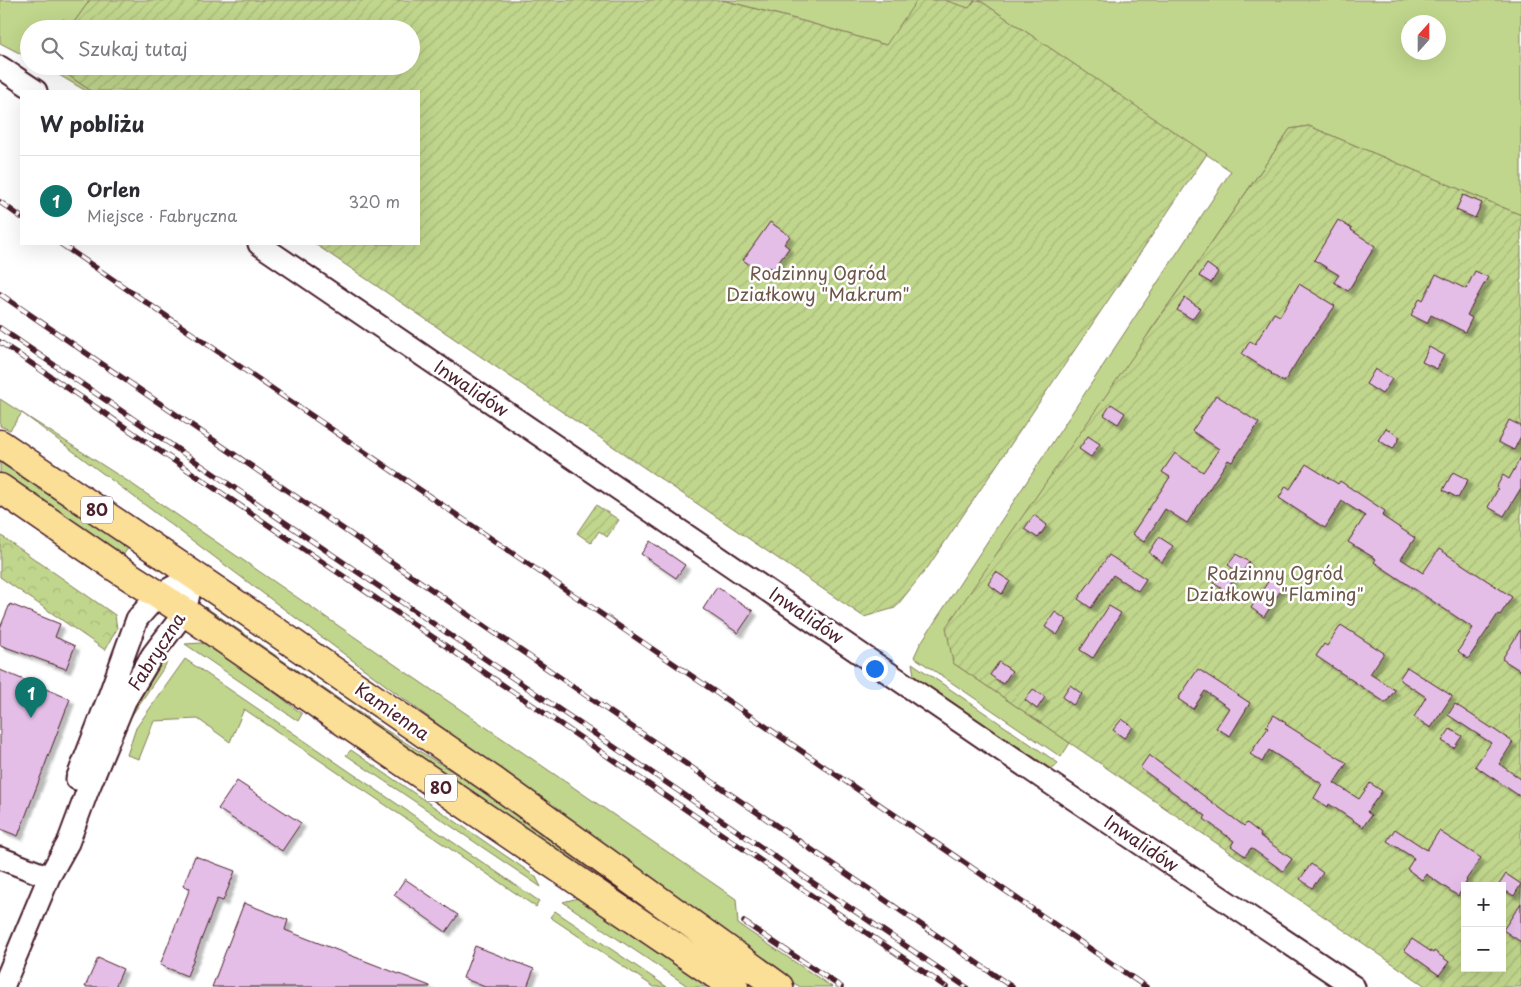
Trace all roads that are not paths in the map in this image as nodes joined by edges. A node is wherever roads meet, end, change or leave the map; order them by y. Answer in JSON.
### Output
{"nodes":[{"id":1,"x":0,"y":66,"type":"edge"},
{"id":2,"x":35,"y":90,"type":"edge"},
{"id":3,"x":260,"y":245,"type":"edge"},
{"id":4,"x":0,"y":444,"type":"edge"},
{"id":5,"x":0,"y":488,"type":"edge"},
{"id":6,"x":193,"y":576,"type":"junction"},
{"id":7,"x":158,"y":595,"type":"junction"},
{"id":8,"x":185,"y":612,"type":"junction"},
{"id":9,"x":0,"y":858,"type":"edge"},
{"id":10,"x":48,"y":877,"type":"junction"},
{"id":11,"x":3,"y":987,"type":"edge"},
{"id":12,"x":734,"y":987,"type":"edge"},
{"id":13,"x":779,"y":987,"type":"edge"},
{"id":14,"x":1354,"y":987,"type":"edge"}],
"edges":[{"from":1,"to":2,"type":"street"},
{"from":3,"to":14,"type":"street","name":"Inwalidów"},
{"from":4,"to":6,"type":"main road","name":"Kamienna","number":"80"},
{"from":5,"to":7,"type":"main road","name":"Kamienna","number":"80"},
{"from":6,"to":7,"type":"street","name":"Fabryczna"},
{"from":6,"to":8,"type":"street","name":"Fabryczna"},
{"from":6,"to":13,"type":"main road","name":"Kamienna","number":"80"},
{"from":7,"to":8,"type":"main road","name":"Kamienna","number":"80"},
{"from":7,"to":10,"type":"street","name":"Fabryczna"},
{"from":8,"to":10,"type":"street","name":"Fabryczna"},
{"from":8,"to":12,"type":"main road","name":"Kamienna","number":"80"},
{"from":9,"to":10,"type":"street"},
{"from":10,"to":11,"type":"street","name":"Fabryczna"}]}
